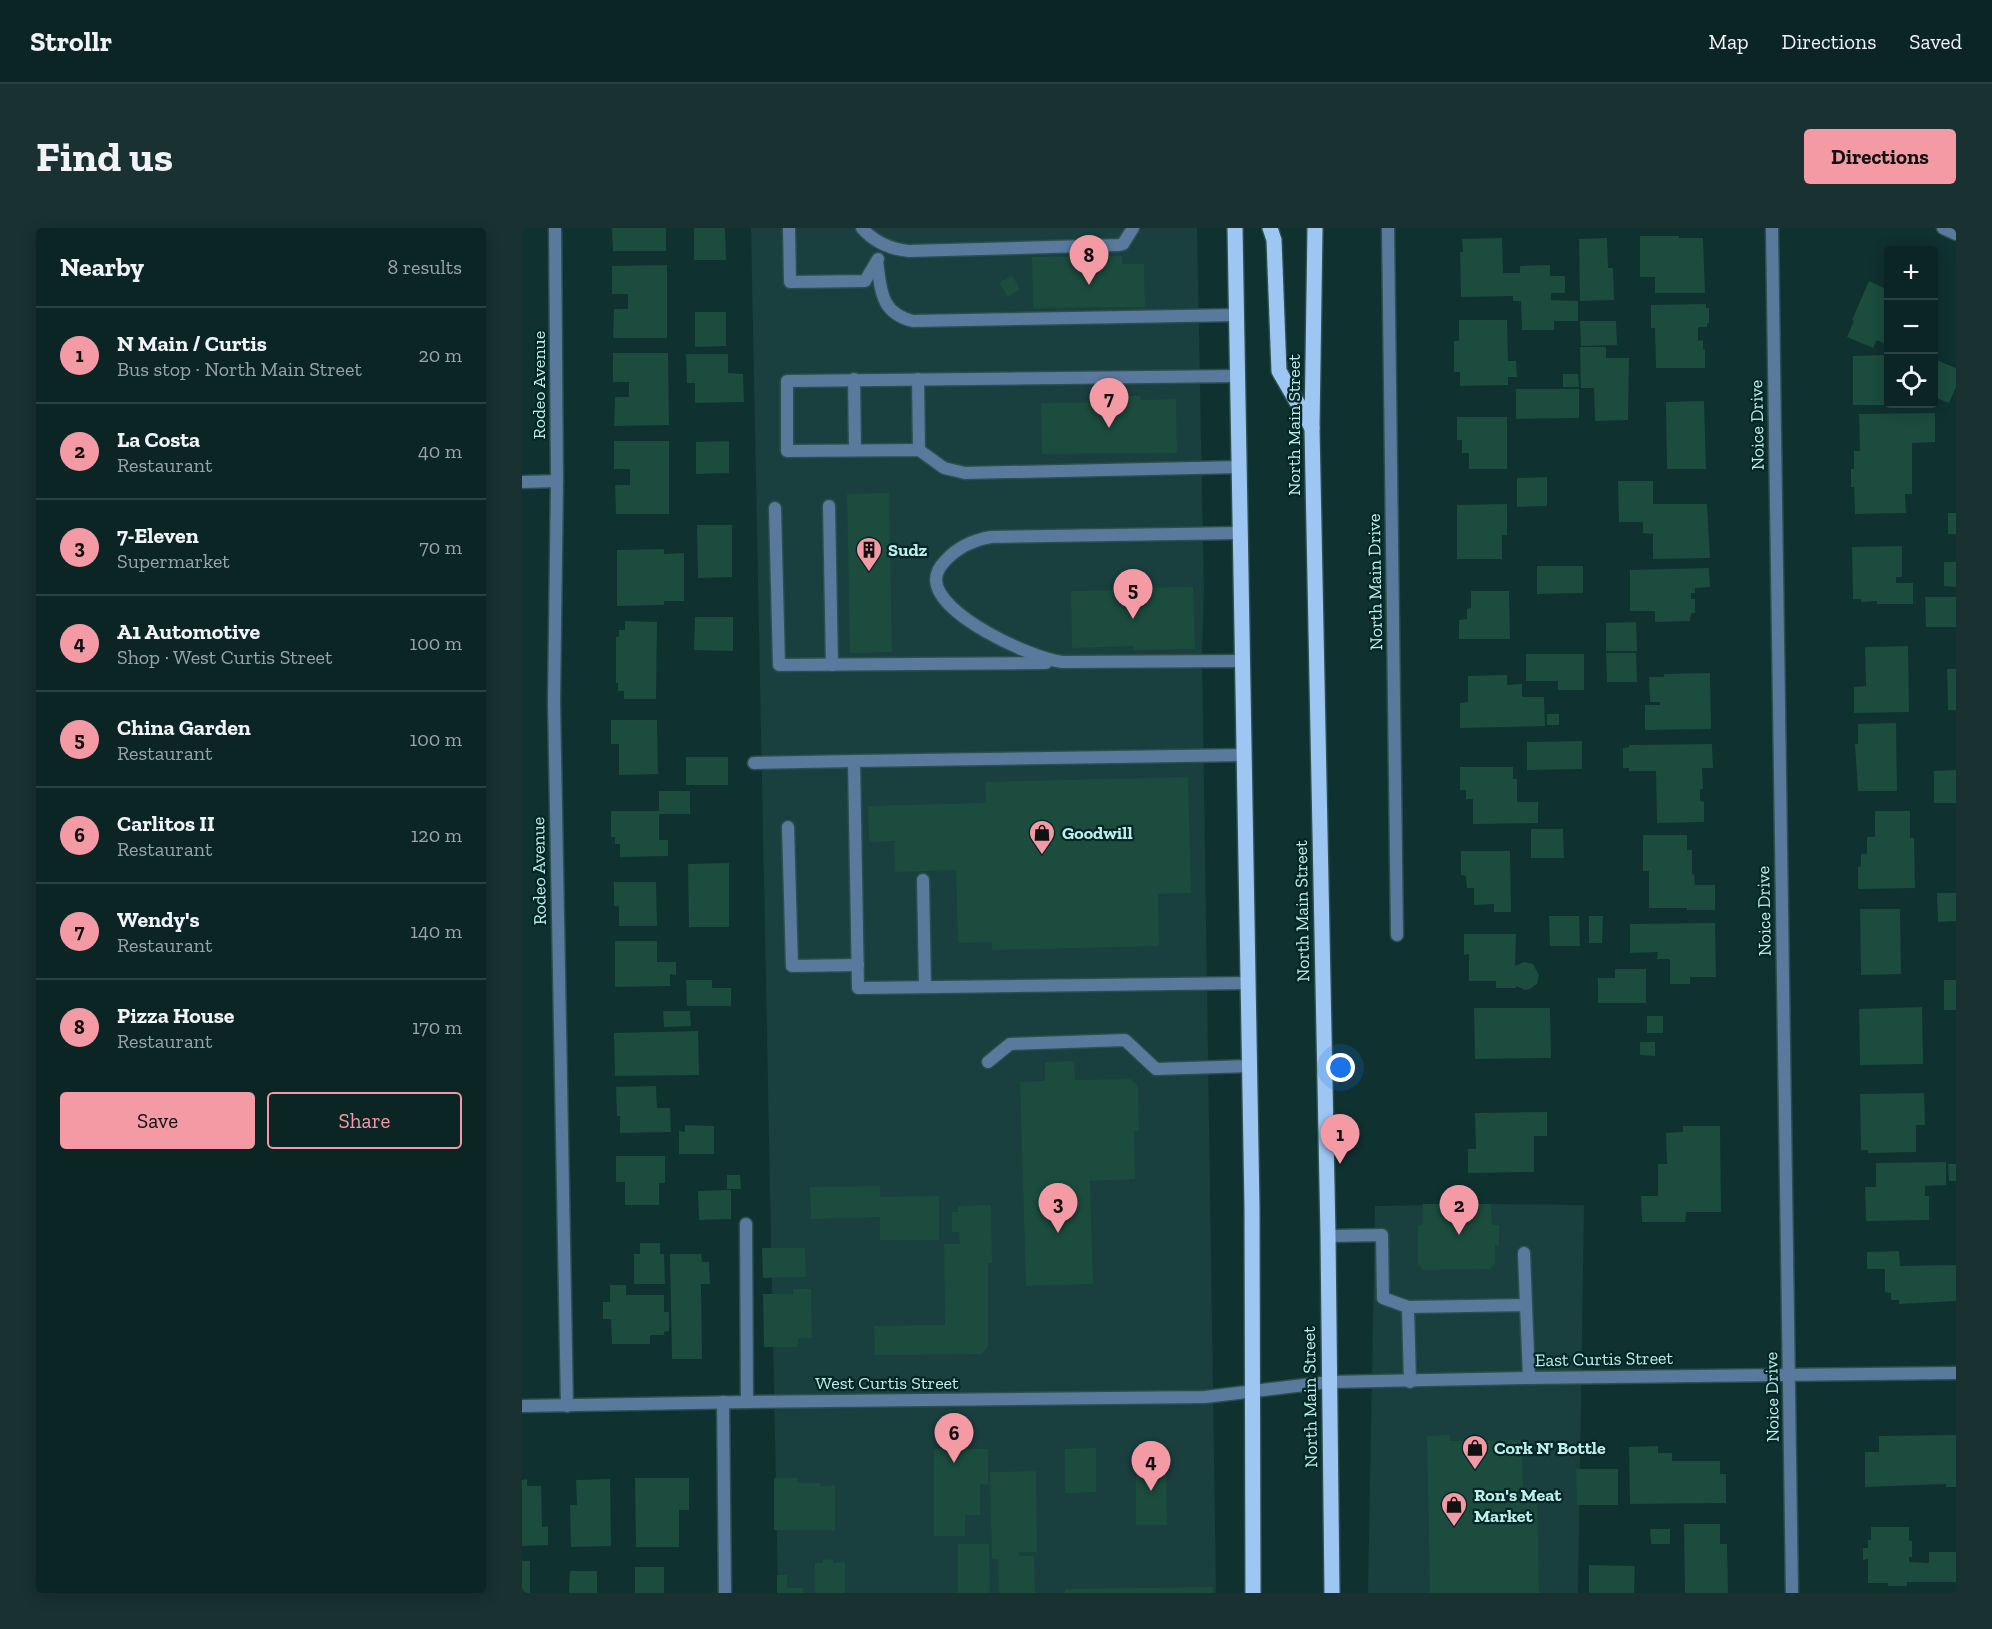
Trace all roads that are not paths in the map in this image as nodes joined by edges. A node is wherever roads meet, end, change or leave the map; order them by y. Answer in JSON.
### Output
{"nodes":[{"id":1,"x":555,"y":228,"type":"edge"},
{"id":2,"x":789,"y":228,"type":"edge"},
{"id":3,"x":862,"y":228,"type":"edge"},
{"id":4,"x":1133,"y":228,"type":"edge"},
{"id":5,"x":1235,"y":228,"type":"edge"},
{"id":6,"x":1270,"y":228,"type":"edge"},
{"id":7,"x":1315,"y":228,"type":"edge"},
{"id":8,"x":1388,"y":228,"type":"edge"},
{"id":9,"x":1772,"y":228,"type":"edge"},
{"id":10,"x":1943,"y":228,"type":"edge"},
{"id":11,"x":1956,"y":234,"type":"edge"},
{"id":12,"x":886,"y":246,"type":"junction"},
{"id":13,"x":876,"y":261,"type":"junction"},
{"id":14,"x":1236,"y":315,"type":"junction"},
{"id":15,"x":1237,"y":376,"type":"junction"},
{"id":16,"x":854,"y":379,"type":"junction"},
{"id":17,"x":918,"y":379,"type":"junction"},
{"id":18,"x":1312,"y":428,"type":"junction"},
{"id":19,"x":855,"y":450,"type":"junction"},
{"id":20,"x":919,"y":450,"type":"junction"},
{"id":21,"x":1239,"y":467,"type":"junction"},
{"id":22,"x":557,"y":481,"type":"junction"},
{"id":23,"x":522,"y":482,"type":"edge"},
{"id":24,"x":829,"y":506,"type":"dead end"},
{"id":25,"x":775,"y":508,"type":"dead end"},
{"id":26,"x":1240,"y":532,"type":"junction"},
{"id":27,"x":1241,"y":661,"type":"junction"},
{"id":28,"x":1062,"y":662,"type":"junction"},
{"id":29,"x":832,"y":665,"type":"junction"},
{"id":30,"x":1244,"y":754,"type":"junction"},
{"id":31,"x":854,"y":761,"type":"junction"},
{"id":32,"x":754,"y":763,"type":"dead end"},
{"id":33,"x":788,"y":826,"type":"dead end"},
{"id":34,"x":923,"y":880,"type":"dead end"},
{"id":35,"x":1397,"y":935,"type":"dead end"},
{"id":36,"x":858,"y":965,"type":"junction"},
{"id":37,"x":1249,"y":983,"type":"junction"},
{"id":38,"x":925,"y":987,"type":"junction"},
{"id":39,"x":988,"y":1062,"type":"dead end"},
{"id":40,"x":1250,"y":1066,"type":"junction"},
{"id":41,"x":746,"y":1224,"type":"dead end"},
{"id":42,"x":1328,"y":1236,"type":"junction"},
{"id":43,"x":1524,"y":1253,"type":"dead end"},
{"id":44,"x":1526,"y":1305,"type":"junction"},
{"id":45,"x":1408,"y":1307,"type":"junction"},
{"id":46,"x":1956,"y":1373,"type":"edge"},
{"id":47,"x":1790,"y":1375,"type":"junction"},
{"id":48,"x":1529,"y":1378,"type":"junction"},
{"id":49,"x":1329,"y":1382,"type":"junction"},
{"id":50,"x":1410,"y":1382,"type":"junction"},
{"id":51,"x":1252,"y":1393,"type":"junction"},
{"id":52,"x":723,"y":1402,"type":"junction"},
{"id":53,"x":747,"y":1402,"type":"junction"},
{"id":54,"x":522,"y":1406,"type":"edge"},
{"id":55,"x":567,"y":1406,"type":"junction"},
{"id":56,"x":725,"y":1593,"type":"edge"},
{"id":57,"x":1253,"y":1593,"type":"edge"},
{"id":58,"x":1332,"y":1593,"type":"edge"},
{"id":59,"x":1792,"y":1593,"type":"edge"}],
"edges":[{"from":1,"to":22,"type":"street","name":"Rodeo Avenue"},
{"from":2,"to":13,"type":"street"},
{"from":3,"to":12,"type":"street"},
{"from":4,"to":12,"type":"street"},
{"from":5,"to":14,"type":"main road"},
{"from":6,"to":18,"type":"main road"},
{"from":7,"to":18,"type":"main road","name":"North Main Street"},
{"from":8,"to":35,"type":"street","name":"North Main Drive"},
{"from":9,"to":47,"type":"street","name":"Noice Drive"},
{"from":10,"to":11,"type":"street"},
{"from":12,"to":13,"type":"street"},
{"from":13,"to":14,"type":"street"},
{"from":14,"to":15,"type":"main road"},
{"from":15,"to":17,"type":"street"},
{"from":15,"to":21,"type":"main road"},
{"from":16,"to":17,"type":"street"},
{"from":16,"to":19,"type":"street"},
{"from":16,"to":19,"type":"street"},
{"from":17,"to":20,"type":"street"},
{"from":18,"to":42,"type":"main road","name":"North Main Street"},
{"from":19,"to":20,"type":"street"},
{"from":20,"to":21,"type":"street"},
{"from":21,"to":26,"type":"main road"},
{"from":22,"to":23,"type":"street"},
{"from":22,"to":55,"type":"street","name":"Rodeo Avenue"},
{"from":24,"to":29,"type":"street"},
{"from":25,"to":29,"type":"street"},
{"from":26,"to":27,"type":"main road"},
{"from":26,"to":28,"type":"street"},
{"from":27,"to":28,"type":"street"},
{"from":27,"to":30,"type":"main road"},
{"from":28,"to":29,"type":"street"},
{"from":30,"to":31,"type":"street"},
{"from":30,"to":37,"type":"main road"},
{"from":31,"to":32,"type":"street"},
{"from":31,"to":36,"type":"street"},
{"from":33,"to":36,"type":"street"},
{"from":34,"to":38,"type":"street"},
{"from":36,"to":38,"type":"street"},
{"from":37,"to":38,"type":"street"},
{"from":37,"to":40,"type":"main road"},
{"from":39,"to":40,"type":"street"},
{"from":40,"to":51,"type":"main road"},
{"from":41,"to":53,"type":"street"},
{"from":42,"to":45,"type":"street"},
{"from":42,"to":49,"type":"main road","name":"North Main Street"},
{"from":43,"to":44,"type":"street"},
{"from":44,"to":45,"type":"street"},
{"from":44,"to":48,"type":"street"},
{"from":45,"to":50,"type":"street"},
{"from":46,"to":47,"type":"street","name":"East Curtis Street"},
{"from":47,"to":48,"type":"street","name":"East Curtis Street"},
{"from":47,"to":59,"type":"street","name":"Noice Drive"},
{"from":48,"to":50,"type":"street","name":"East Curtis Street"},
{"from":49,"to":50,"type":"street","name":"East Curtis Street"},
{"from":49,"to":51,"type":"street","name":"East Curtis Street"},
{"from":49,"to":58,"type":"main road","name":"North Main Street"},
{"from":51,"to":53,"type":"street","name":"West Curtis Street"},
{"from":51,"to":57,"type":"main road"},
{"from":52,"to":53,"type":"street","name":"West Curtis Street"},
{"from":52,"to":55,"type":"street","name":"West Curtis Street"},
{"from":52,"to":56,"type":"street"},
{"from":54,"to":55,"type":"street","name":"West Curtis Street"}]}
